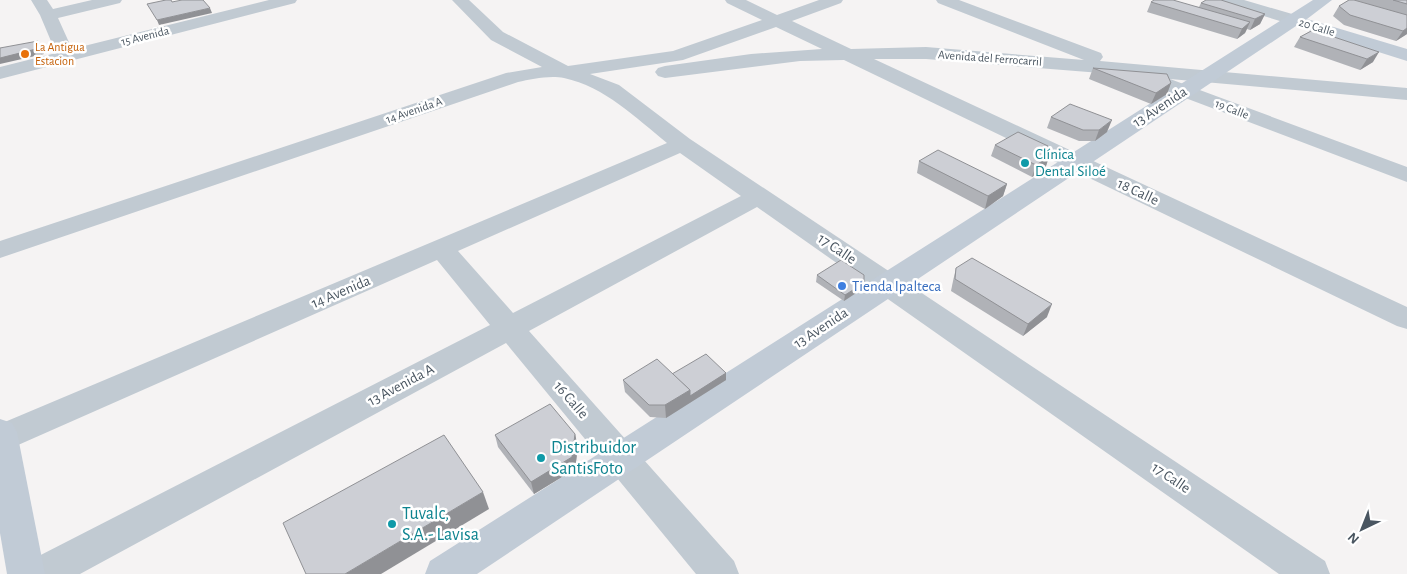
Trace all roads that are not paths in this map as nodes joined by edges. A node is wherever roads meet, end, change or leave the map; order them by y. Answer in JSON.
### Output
{"nodes":[{"id":1,"x":114,"y":0,"type":"edge"},
{"id":2,"x":289,"y":0,"type":"edge"},
{"id":3,"x":460,"y":0,"type":"edge"},
{"id":4,"x":733,"y":0,"type":"edge"},
{"id":5,"x":835,"y":0,"type":"edge"},
{"id":6,"x":944,"y":0,"type":"edge"},
{"id":7,"x":1226,"y":0,"type":"edge"},
{"id":8,"x":1324,"y":0,"type":"edge"},
{"id":9,"x":240,"y":6,"type":"edge"},
{"id":10,"x":44,"y":7,"type":"edge"},
{"id":11,"x":1293,"y":20,"type":"junction"},
{"id":12,"x":777,"y":21,"type":"junction"},
{"id":13,"x":844,"y":53,"type":"junction"},
{"id":14,"x":1407,"y":55,"type":"edge"},
{"id":15,"x":66,"y":56,"type":"junction"},
{"id":16,"x":1126,"y":69,"type":"junction"},
{"id":17,"x":570,"y":72,"type":"junction"},
{"id":18,"x":0,"y":73,"type":"edge"},
{"id":19,"x":1207,"y":76,"type":"junction"},
{"id":20,"x":1184,"y":91,"type":"junction"},
{"id":21,"x":1407,"y":94,"type":"edge"},
{"id":22,"x":682,"y":144,"type":"junction"},
{"id":23,"x":1075,"y":162,"type":"junction"},
{"id":24,"x":1407,"y":175,"type":"edge"},
{"id":25,"x":759,"y":196,"type":"junction"},
{"id":26,"x":442,"y":249,"type":"junction"},
{"id":27,"x":0,"y":250,"type":"edge"},
{"id":28,"x":888,"y":284,"type":"junction"},
{"id":29,"x":1407,"y":319,"type":"edge"},
{"id":30,"x":510,"y":328,"type":"junction"},
{"id":31,"x":0,"y":436,"type":"edge"},
{"id":32,"x":621,"y":458,"type":"junction"},
{"id":33,"x":26,"y":574,"type":"edge"},
{"id":34,"x":44,"y":574,"type":"edge"},
{"id":35,"x":444,"y":574,"type":"edge"},
{"id":36,"x":720,"y":574,"type":"edge"},
{"id":37,"x":1311,"y":574,"type":"edge"}],
"edges":[{"from":1,"to":10,"type":"street"},
{"from":2,"to":9,"type":"street","name":"15 Avenida"},
{"from":3,"to":17,"type":"street","name":"17 Calle"},
{"from":4,"to":12,"type":"street","name":"18 Calle"},
{"from":5,"to":12,"type":"street","name":"14 Avenida A"},
{"from":6,"to":16,"type":"street","name":"19 Calle"},
{"from":7,"to":11,"type":"street","name":"20 Calle"},
{"from":8,"to":11,"type":"street","name":"13 Avenida"},
{"from":9,"to":15,"type":"street","name":"15 Avenida"},
{"from":10,"to":15,"type":"street"},
{"from":11,"to":14,"type":"street","name":"20 Calle"},
{"from":11,"to":19,"type":"street","name":"13 Avenida"},
{"from":12,"to":13,"type":"street","name":"18 Calle"},
{"from":12,"to":17,"type":"street","name":"14 Avenida A"},
{"from":13,"to":16,"type":"street","name":"Avenida del Ferrocarril"},
{"from":13,"to":17,"type":"street","name":"Avenida del Ferrocarril"},
{"from":13,"to":23,"type":"street","name":"18 Calle"},
{"from":15,"to":18,"type":"street","name":"15 Avenida"},
{"from":16,"to":19,"type":"street","name":"Avenida del Ferrocarril"},
{"from":16,"to":20,"type":"street","name":"19 Calle"},
{"from":17,"to":22,"type":"street","name":"17 Calle"},
{"from":17,"to":27,"type":"street","name":"14 Avenida A"},
{"from":19,"to":20,"type":"street","name":"13 Avenida"},
{"from":19,"to":21,"type":"street","name":"Avenida del Ferrocarril"},
{"from":20,"to":23,"type":"street","name":"13 Avenida"},
{"from":20,"to":24,"type":"street","name":"19 Calle"},
{"from":22,"to":25,"type":"street","name":"17 Calle"},
{"from":22,"to":26,"type":"street","name":"14 Avenida"},
{"from":23,"to":28,"type":"street","name":"13 Avenida"},
{"from":23,"to":29,"type":"street","name":"18 Calle"},
{"from":25,"to":28,"type":"street","name":"17 Calle"},
{"from":25,"to":30,"type":"street","name":"13 Avenida A"},
{"from":26,"to":30,"type":"street","name":"16 Calle"},
{"from":26,"to":31,"type":"street","name":"14 Avenida"},
{"from":28,"to":32,"type":"street","name":"13 Avenida"},
{"from":28,"to":37,"type":"street","name":"17 Calle"},
{"from":30,"to":32,"type":"street","name":"16 Calle"},
{"from":30,"to":34,"type":"street","name":"13 Avenida A"},
{"from":31,"to":33,"type":"street"},
{"from":32,"to":35,"type":"street","name":"13 Avenida"},
{"from":32,"to":36,"type":"street","name":"16 Calle"}]}
